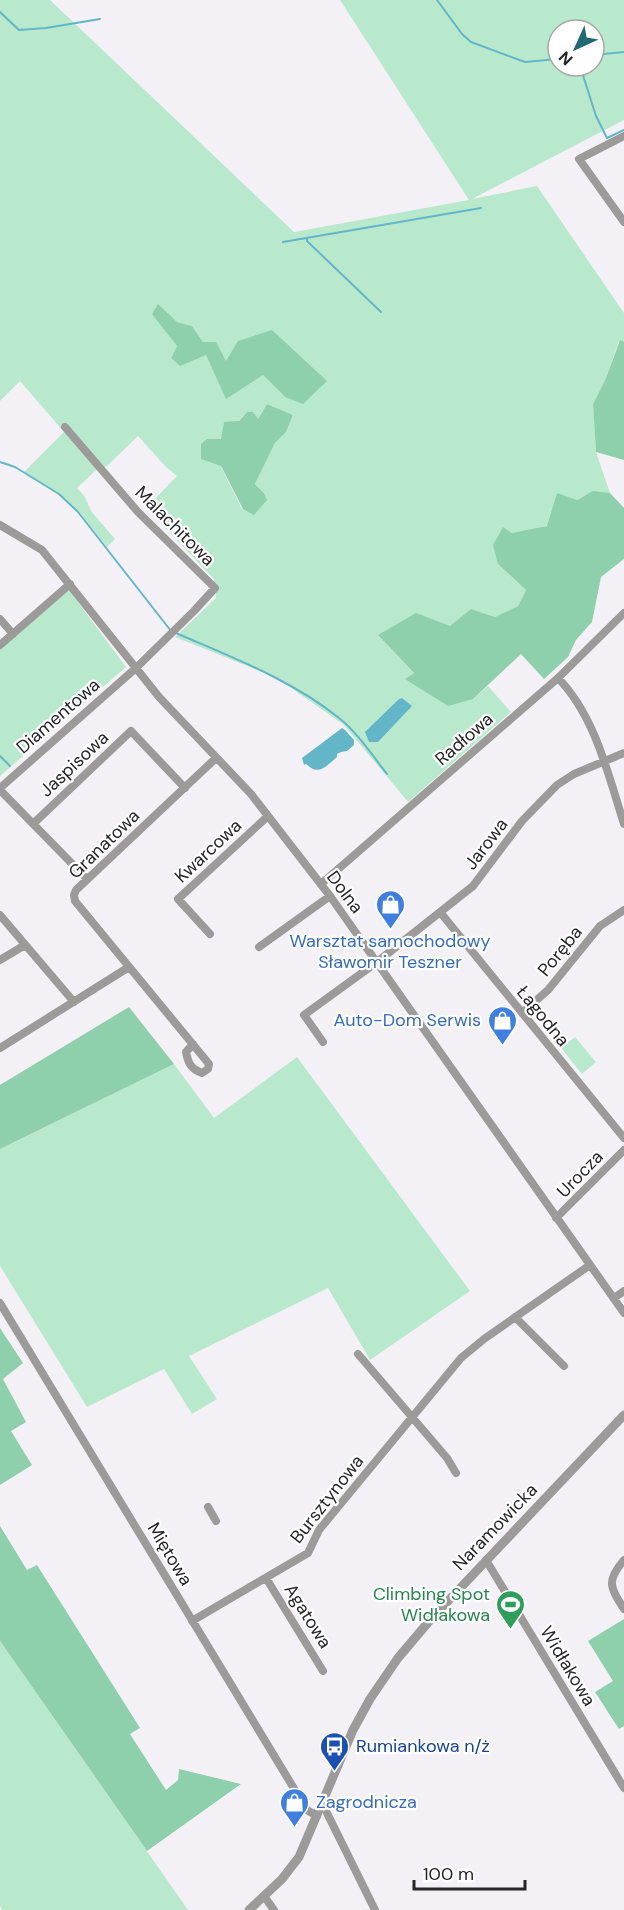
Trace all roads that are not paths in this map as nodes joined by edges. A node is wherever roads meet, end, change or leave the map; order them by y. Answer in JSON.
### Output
{"nodes":[{"id":1,"x":624,"y":136,"type":"edge"},
{"id":2,"x":624,"y":222,"type":"edge"},
{"id":3,"x":65,"y":427,"type":"dead end"},
{"id":4,"x":0,"y":525,"type":"edge"},
{"id":5,"x":70,"y":584,"type":"junction"},
{"id":6,"x":624,"y":613,"type":"edge"},
{"id":7,"x":0,"y":619,"type":"edge"},
{"id":8,"x":13,"y":634,"type":"junction"},
{"id":9,"x":0,"y":645,"type":"edge"},
{"id":10,"x":136,"y":668,"type":"junction"},
{"id":11,"x":558,"y":678,"type":"junction"},
{"id":12,"x":624,"y":753,"type":"edge"},
{"id":13,"x":216,"y":758,"type":"junction"},
{"id":14,"x":604,"y":761,"type":"junction"},
{"id":15,"x":185,"y":788,"type":"junction"},
{"id":16,"x":0,"y":789,"type":"edge"},
{"id":17,"x":268,"y":816,"type":"junction"},
{"id":18,"x":34,"y":823,"type":"junction"},
{"id":19,"x":624,"y":824,"type":"edge"},
{"id":20,"x":87,"y":879,"type":"junction"},
{"id":21,"x":321,"y":884,"type":"junction"},
{"id":22,"x":330,"y":896,"type":"junction"},
{"id":23,"x":624,"y":910,"type":"edge"},
{"id":24,"x":440,"y":912,"type":"junction"},
{"id":25,"x":0,"y":915,"type":"edge"},
{"id":26,"x":210,"y":934,"type":"dead end"},
{"id":27,"x":25,"y":945,"type":"junction"},
{"id":28,"x":259,"y":947,"type":"dead end"},
{"id":29,"x":0,"y":960,"type":"edge"},
{"id":30,"x":377,"y":962,"type":"junction"},
{"id":31,"x":129,"y":967,"type":"junction"},
{"id":32,"x":74,"y":1002,"type":"junction"},
{"id":33,"x":522,"y":1014,"type":"junction"},
{"id":34,"x":323,"y":1042,"type":"dead end"},
{"id":35,"x":193,"y":1044,"type":"dead end"},
{"id":36,"x":0,"y":1047,"type":"edge"},
{"id":37,"x":624,"y":1138,"type":"edge"},
{"id":38,"x":624,"y":1150,"type":"edge"},
{"id":39,"x":556,"y":1218,"type":"junction"},
{"id":40,"x":590,"y":1264,"type":"junction"},
{"id":41,"x":624,"y":1292,"type":"edge"},
{"id":42,"x":614,"y":1298,"type":"junction"},
{"id":43,"x":0,"y":1304,"type":"edge"},
{"id":44,"x":624,"y":1313,"type":"edge"},
{"id":45,"x":515,"y":1317,"type":"junction"},
{"id":46,"x":358,"y":1354,"type":"dead end"},
{"id":47,"x":564,"y":1366,"type":"dead end"},
{"id":48,"x":624,"y":1415,"type":"edge"},
{"id":49,"x":411,"y":1417,"type":"junction"},
{"id":50,"x":456,"y":1473,"type":"dead end"},
{"id":51,"x":208,"y":1507,"type":"dead end"},
{"id":52,"x":216,"y":1521,"type":"dead end"},
{"id":53,"x":486,"y":1560,"type":"junction"},
{"id":54,"x":624,"y":1560,"type":"edge"},
{"id":55,"x":266,"y":1578,"type":"junction"},
{"id":56,"x":624,"y":1610,"type":"edge"},
{"id":57,"x":192,"y":1622,"type":"junction"},
{"id":58,"x":323,"y":1671,"type":"dead end"},
{"id":59,"x":624,"y":1788,"type":"edge"},
{"id":60,"x":327,"y":1814,"type":"dead end"},
{"id":61,"x":317,"y":1816,"type":"junction"},
{"id":62,"x":264,"y":1896,"type":"junction"},
{"id":63,"x":249,"y":1910,"type":"edge"},
{"id":64,"x":274,"y":1910,"type":"edge"},
{"id":65,"x":375,"y":1910,"type":"edge"}],
"edges":[{"from":1,"to":2,"type":"street"},
{"from":3,"to":10,"type":"street","name":"Malachitowa"},
{"from":4,"to":5,"type":"street","name":"Dolna"},
{"from":5,"to":8,"type":"street"},
{"from":5,"to":10,"type":"street","name":"Dolna"},
{"from":6,"to":11,"type":"street","name":"Radłowa"},
{"from":7,"to":8,"type":"street"},
{"from":8,"to":9,"type":"street"},
{"from":10,"to":13,"type":"street","name":"Dolna"},
{"from":10,"to":16,"type":"street","name":"Diamentowa"},
{"from":11,"to":14,"type":"street"},
{"from":11,"to":21,"type":"street","name":"Radłowa"},
{"from":12,"to":14,"type":"street","name":"Jarowa"},
{"from":13,"to":15,"type":"street","name":"Granatowa"},
{"from":13,"to":17,"type":"street","name":"Dolna"},
{"from":14,"to":19,"type":"street"},
{"from":14,"to":24,"type":"street","name":"Jarowa"},
{"from":15,"to":18,"type":"street","name":"Jaspisowa"},
{"from":15,"to":20,"type":"street","name":"Granatowa"},
{"from":16,"to":18,"type":"street"},
{"from":17,"to":21,"type":"street","name":"Dolna"},
{"from":17,"to":26,"type":"street","name":"Kwarcowa"},
{"from":18,"to":20,"type":"street"},
{"from":20,"to":31,"type":"street","name":"Granatowa"},
{"from":21,"to":22,"type":"street","name":"Dolna"},
{"from":22,"to":28,"type":"street"},
{"from":22,"to":30,"type":"street","name":"Dolna"},
{"from":23,"to":33,"type":"street","name":"Poręba"},
{"from":24,"to":30,"type":"street","name":"Jarowa"},
{"from":24,"to":33,"type":"street","name":"Łagodna"},
{"from":25,"to":27,"type":"street"},
{"from":27,"to":29,"type":"street"},
{"from":27,"to":32,"type":"street"},
{"from":30,"to":34,"type":"street","name":"Jarowa"},
{"from":30,"to":39,"type":"street","name":"Dolna"},
{"from":31,"to":32,"type":"street"},
{"from":31,"to":35,"type":"street","name":"Granatowa"},
{"from":32,"to":36,"type":"street"},
{"from":33,"to":37,"type":"street","name":"Łagodna"},
{"from":38,"to":39,"type":"street","name":"Urocza"},
{"from":39,"to":40,"type":"street","name":"Dolna"},
{"from":40,"to":42,"type":"street","name":"Dolna"},
{"from":40,"to":45,"type":"street","name":"Bursztynowa"},
{"from":41,"to":42,"type":"street"},
{"from":42,"to":44,"type":"street","name":"Dolna"},
{"from":43,"to":57,"type":"street","name":"Miętowa"},
{"from":45,"to":47,"type":"street"},
{"from":45,"to":49,"type":"street","name":"Bursztynowa"},
{"from":46,"to":49,"type":"street"},
{"from":48,"to":53,"type":"street","name":"Naramowicka"},
{"from":49,"to":50,"type":"street"},
{"from":49,"to":55,"type":"street","name":"Bursztynowa"},
{"from":51,"to":52,"type":"street"},
{"from":53,"to":59,"type":"street","name":"Widłakowa"},
{"from":53,"to":61,"type":"street","name":"Naramowicka"},
{"from":54,"to":56,"type":"street"},
{"from":55,"to":57,"type":"street","name":"Bursztynowa"},
{"from":55,"to":58,"type":"street","name":"Agatowa"},
{"from":57,"to":61,"type":"street","name":"Miętowa"},
{"from":60,"to":65,"type":"street"},
{"from":61,"to":62,"type":"street","name":"Naramowicka"},
{"from":62,"to":63,"type":"street","name":"Naramowicka"},
{"from":62,"to":64,"type":"street"}]}
